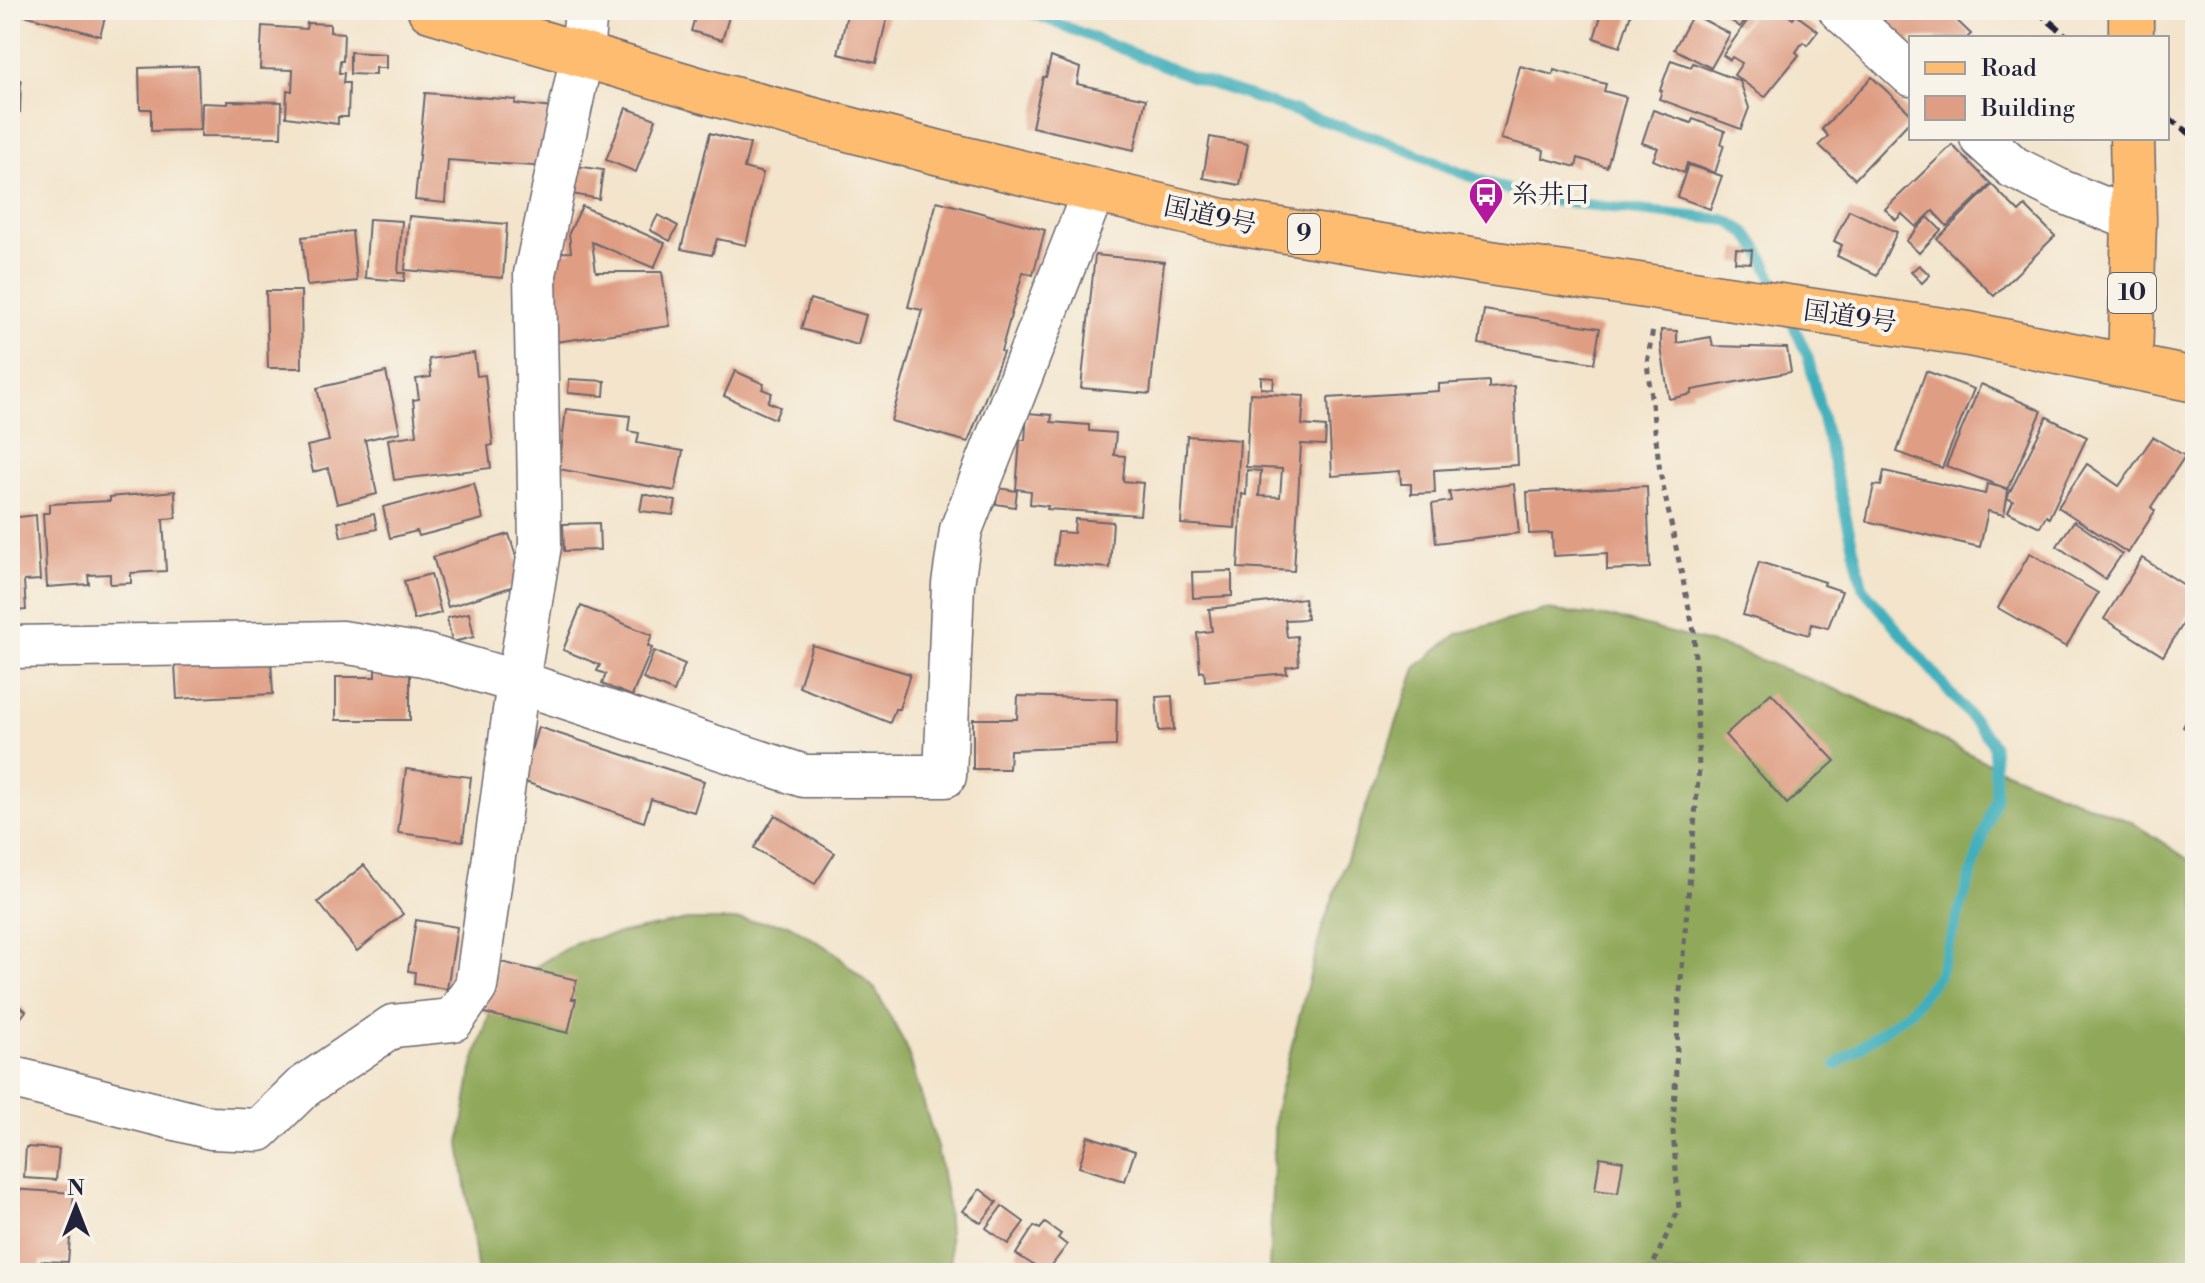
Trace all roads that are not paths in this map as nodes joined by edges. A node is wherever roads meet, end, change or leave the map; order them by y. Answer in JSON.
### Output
{"nodes":[{"id":1,"x":430,"y":10,"type":"edge"},
{"id":2,"x":586,"y":10,"type":"edge"},
{"id":3,"x":1840,"y":10,"type":"edge"},
{"id":4,"x":2131,"y":10,"type":"edge"},
{"id":5,"x":2131,"y":36,"type":"edge"},
{"id":6,"x":582,"y":54,"type":"junction"},
{"id":7,"x":1909,"y":73,"type":"edge"},
{"id":8,"x":1983,"y":140,"type":"edge"},
{"id":9,"x":2132,"y":140,"type":"edge"},
{"id":10,"x":1094,"y":190,"type":"junction"},
{"id":11,"x":2134,"y":220,"type":"junction"},
{"id":12,"x":2130,"y":366,"type":"junction"},
{"id":13,"x":2195,"y":380,"type":"edge"},
{"id":14,"x":10,"y":647,"type":"edge"},
{"id":15,"x":518,"y":682,"type":"junction"},
{"id":16,"x":10,"y":1077,"type":"edge"}],
"edges":[{"from":1,"to":6,"type":"main road","name":"国道9号","number":"9"},
{"from":2,"to":6,"type":"street"},
{"from":3,"to":7,"type":"street"},
{"from":4,"to":5,"type":"main road"},
{"from":6,"to":10,"type":"main road","name":"国道9号","number":"9"},
{"from":6,"to":15,"type":"street"},
{"from":8,"to":11,"type":"street"},
{"from":9,"to":11,"type":"main road","number":"10"},
{"from":10,"to":12,"type":"main road","name":"国道9号","number":"9"},
{"from":10,"to":15,"type":"street"},
{"from":11,"to":12,"type":"main road","number":"10"},
{"from":12,"to":13,"type":"main road","name":"国道9号","number":"9"},
{"from":14,"to":15,"type":"street"},
{"from":15,"to":16,"type":"street"}]}
